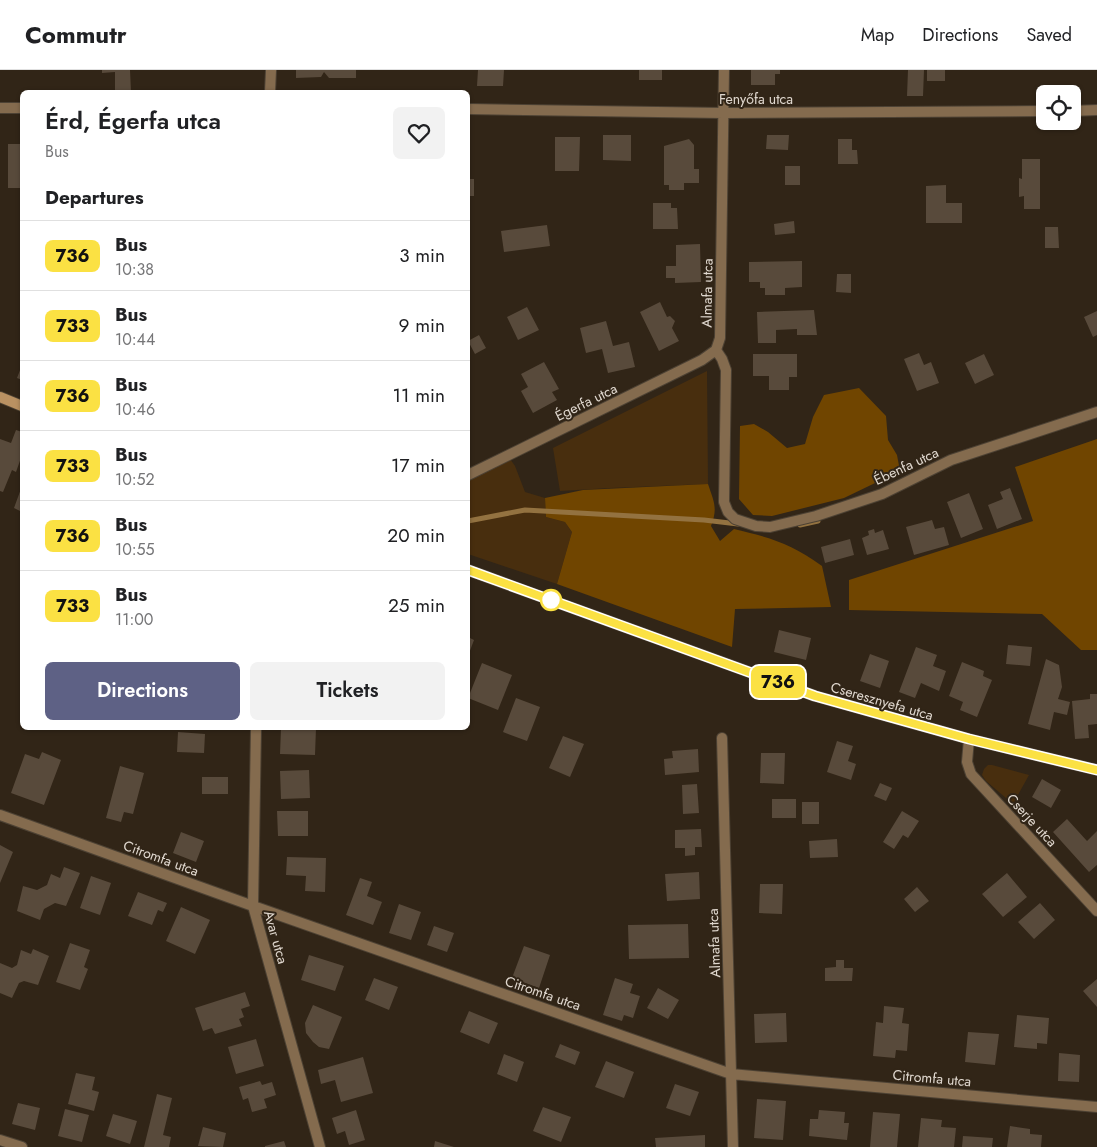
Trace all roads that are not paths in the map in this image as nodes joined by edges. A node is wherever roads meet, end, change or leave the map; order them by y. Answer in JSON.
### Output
{"nodes":[{"id":1,"x":271,"y":70,"type":"edge"},
{"id":2,"x":724,"y":70,"type":"edge"},
{"id":3,"x":270,"y":90,"type":"edge"},
{"id":4,"x":0,"y":108,"type":"edge"},
{"id":5,"x":20,"y":108,"type":"edge"},
{"id":6,"x":470,"y":110,"type":"edge"},
{"id":7,"x":1097,"y":110,"type":"edge"},
{"id":8,"x":1036,"y":111,"type":"edge"},
{"id":9,"x":1081,"y":111,"type":"edge"},
{"id":10,"x":723,"y":113,"type":"junction"},
{"id":11,"x":716,"y":350,"type":"junction"},
{"id":12,"x":0,"y":397,"type":"edge"},
{"id":13,"x":20,"y":405,"type":"edge"},
{"id":14,"x":1097,"y":412,"type":"edge"},
{"id":15,"x":470,"y":475,"type":"edge"},
{"id":16,"x":470,"y":571,"type":"edge"},
{"id":17,"x":256,"y":730,"type":"edge"},
{"id":18,"x":722,"y":738,"type":"dead end"},
{"id":19,"x":969,"y":739,"type":"junction"},
{"id":20,"x":1097,"y":770,"type":"edge"},
{"id":21,"x":0,"y":815,"type":"edge"},
{"id":22,"x":253,"y":906,"type":"junction"},
{"id":23,"x":1097,"y":911,"type":"edge"},
{"id":24,"x":731,"y":1074,"type":"junction"},
{"id":25,"x":1097,"y":1107,"type":"edge"},
{"id":26,"x":0,"y":1140,"type":"edge"},
{"id":27,"x":22,"y":1147,"type":"edge"},
{"id":28,"x":320,"y":1147,"type":"edge"},
{"id":29,"x":733,"y":1147,"type":"edge"}],
"edges":[{"from":1,"to":3,"type":"street"},
{"from":2,"to":10,"type":"street","name":"Almafa utca"},
{"from":4,"to":5,"type":"street"},
{"from":6,"to":10,"type":"street","name":"Fenyőfa utca"},
{"from":7,"to":9,"type":"street"},
{"from":8,"to":10,"type":"street","name":"Fenyőfa utca"},
{"from":10,"to":11,"type":"street","name":"Almafa utca"},
{"from":11,"to":14,"type":"street","name":"Ébenfa utca"},
{"from":11,"to":15,"type":"street","name":"Égerfa utca"},
{"from":12,"to":13,"type":"street"},
{"from":16,"to":19,"type":"street","name":"Cseresznyefa utca"},
{"from":17,"to":22,"type":"street","name":"Avar utca"},
{"from":18,"to":24,"type":"street","name":"Almafa utca"},
{"from":19,"to":20,"type":"street","name":"Cseresznyefa utca"},
{"from":19,"to":23,"type":"street","name":"Cserje utca"},
{"from":21,"to":22,"type":"street","name":"Citromfa utca"},
{"from":22,"to":24,"type":"street","name":"Citromfa utca"},
{"from":22,"to":28,"type":"street","name":"Avar utca"},
{"from":24,"to":25,"type":"street","name":"Citromfa utca"},
{"from":24,"to":29,"type":"street","name":"Almafa utca"},
{"from":26,"to":27,"type":"street"}]}
